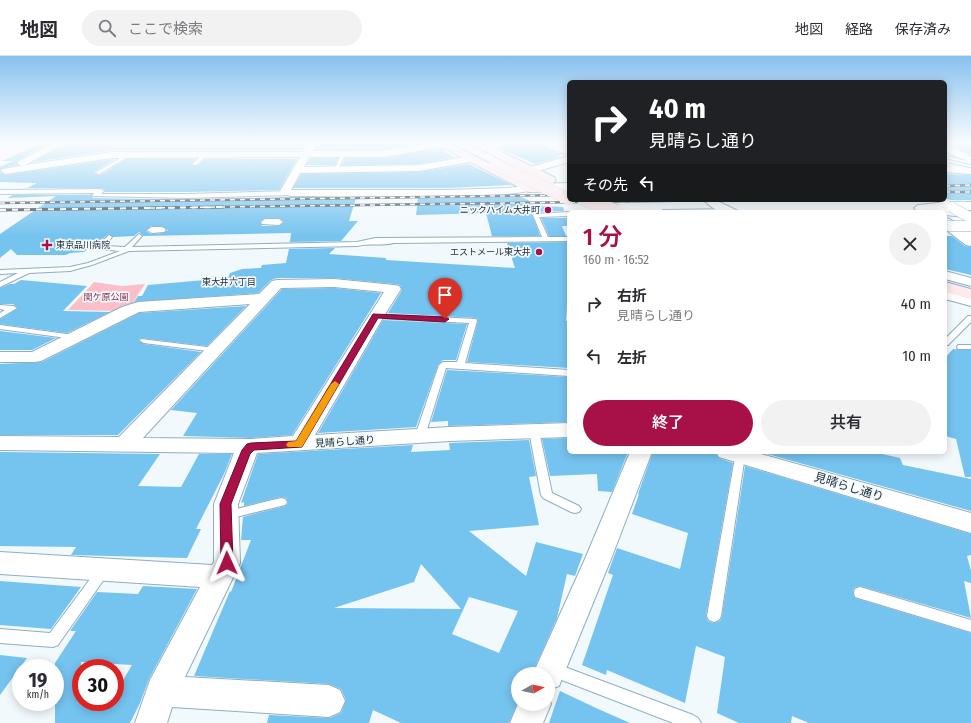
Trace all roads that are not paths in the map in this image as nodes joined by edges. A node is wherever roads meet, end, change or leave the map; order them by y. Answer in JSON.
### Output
{"nodes":[{"id":1,"x":295,"y":174,"type":"edge"},
{"id":2,"x":378,"y":174,"type":"edge"},
{"id":3,"x":428,"y":174,"type":"edge"},
{"id":4,"x":501,"y":174,"type":"edge"},
{"id":5,"x":518,"y":174,"type":"edge"},
{"id":6,"x":522,"y":174,"type":"edge"},
{"id":7,"x":540,"y":174,"type":"edge"},
{"id":8,"x":431,"y":176,"type":"dead end"},
{"id":9,"x":549,"y":178,"type":"junction"},
{"id":10,"x":567,"y":182,"type":"edge"},
{"id":11,"x":526,"y":186,"type":"junction"},
{"id":12,"x":567,"y":188,"type":"edge"},
{"id":13,"x":0,"y":192,"type":"edge"},
{"id":14,"x":373,"y":192,"type":"junction"},
{"id":15,"x":291,"y":193,"type":"junction"},
{"id":16,"x":567,"y":193,"type":"edge"},
{"id":17,"x":567,"y":198,"type":"edge"},
{"id":18,"x":575,"y":202,"type":"edge"},
{"id":19,"x":588,"y":202,"type":"edge"},
{"id":20,"x":709,"y":202,"type":"edge"},
{"id":21,"x":971,"y":202,"type":"edge"},
{"id":22,"x":946,"y":206,"type":"edge"},
{"id":23,"x":596,"y":210,"type":"edge"},
{"id":24,"x":610,"y":210,"type":"edge"},
{"id":25,"x":727,"y":210,"type":"edge"},
{"id":26,"x":920,"y":210,"type":"edge"},
{"id":27,"x":947,"y":211,"type":"edge"},
{"id":28,"x":971,"y":212,"type":"edge"},
{"id":29,"x":567,"y":214,"type":"edge"},
{"id":30,"x":969,"y":220,"type":"edge"},
{"id":31,"x":265,"y":222,"type":"dead end"},
{"id":32,"x":279,"y":222,"type":"dead end"},
{"id":33,"x":947,"y":222,"type":"edge"},
{"id":34,"x":947,"y":224,"type":"edge"},
{"id":35,"x":947,"y":226,"type":"edge"},
{"id":36,"x":139,"y":236,"type":"dead end"},
{"id":37,"x":109,"y":237,"type":"dead end"},
{"id":38,"x":567,"y":239,"type":"edge"},
{"id":39,"x":546,"y":240,"type":"junction"},
{"id":40,"x":971,"y":242,"type":"edge"},
{"id":41,"x":128,"y":249,"type":"junction"},
{"id":42,"x":27,"y":271,"type":"junction"},
{"id":43,"x":0,"y":272,"type":"edge"},
{"id":44,"x":947,"y":276,"type":"edge"},
{"id":45,"x":947,"y":281,"type":"edge"},
{"id":46,"x":971,"y":282,"type":"edge"},
{"id":47,"x":0,"y":285,"type":"edge"},
{"id":48,"x":971,"y":287,"type":"edge"},
{"id":49,"x":947,"y":288,"type":"edge"},
{"id":50,"x":971,"y":294,"type":"edge"},
{"id":51,"x":947,"y":295,"type":"edge"},
{"id":52,"x":264,"y":298,"type":"junction"},
{"id":53,"x":971,"y":301,"type":"edge"},
{"id":54,"x":0,"y":307,"type":"edge"},
{"id":55,"x":0,"y":316,"type":"edge"},
{"id":56,"x":376,"y":316,"type":"junction"},
{"id":57,"x":971,"y":318,"type":"edge"},
{"id":58,"x":0,"y":327,"type":"edge"},
{"id":59,"x":74,"y":337,"type":"junction"},
{"id":60,"x":947,"y":341,"type":"edge"},
{"id":61,"x":144,"y":342,"type":"dead end"},
{"id":62,"x":961,"y":347,"type":"dead end"},
{"id":63,"x":971,"y":347,"type":"edge"},
{"id":64,"x":215,"y":350,"type":"junction"},
{"id":65,"x":0,"y":357,"type":"edge"},
{"id":66,"x":460,"y":366,"type":"junction"},
{"id":67,"x":567,"y":373,"type":"edge"},
{"id":68,"x":567,"y":430,"type":"edge"},
{"id":69,"x":534,"y":431,"type":"junction"},
{"id":70,"x":420,"y":436,"type":"junction"},
{"id":71,"x":1,"y":444,"type":"edge"},
{"id":72,"x":124,"y":444,"type":"junction"},
{"id":73,"x":299,"y":444,"type":"junction"},
{"id":74,"x":251,"y":446,"type":"junction"},
{"id":75,"x":640,"y":454,"type":"edge"},
{"id":76,"x":733,"y":454,"type":"edge"},
{"id":77,"x":281,"y":502,"type":"dead end"},
{"id":78,"x":575,"y":509,"type":"dead end"},
{"id":79,"x":226,"y":515,"type":"junction"},
{"id":80,"x":971,"y":523,"type":"edge"},
{"id":81,"x":0,"y":563,"type":"edge"},
{"id":82,"x":104,"y":570,"type":"junction"},
{"id":83,"x":219,"y":577,"type":"junction"},
{"id":84,"x":860,"y":593,"type":"dead end"},
{"id":85,"x":714,"y":616,"type":"dead end"},
{"id":86,"x":971,"y":626,"type":"edge"},
{"id":87,"x":0,"y":636,"type":"edge"},
{"id":88,"x":551,"y":667,"type":"edge"},
{"id":89,"x":555,"y":674,"type":"edge"},
{"id":90,"x":161,"y":691,"type":"junction"},
{"id":91,"x":329,"y":701,"type":"dead end"},
{"id":92,"x":532,"y":711,"type":"edge"},
{"id":93,"x":151,"y":723,"type":"edge"},
{"id":94,"x":526,"y":723,"type":"edge"},
{"id":95,"x":693,"y":723,"type":"edge"}],
"edges":[{"from":1,"to":15,"type":"street"},
{"from":2,"to":14,"type":"street"},
{"from":3,"to":8,"type":"street"},
{"from":4,"to":11,"type":"main road"},
{"from":5,"to":17,"type":"main road","bridge":true},
{"from":6,"to":16,"type":"main road"},
{"from":7,"to":9,"type":"main road"},
{"from":9,"to":10,"type":"street"},
{"from":9,"to":11,"type":"main road"},
{"from":11,"to":12,"type":"street"},
{"from":11,"to":14,"type":"street"},
{"from":13,"to":15,"type":"lane"},
{"from":14,"to":15,"type":"street"},
{"from":18,"to":23,"type":"main road"},
{"from":19,"to":24,"type":"main road","bridge":true},
{"from":20,"to":25,"type":"street"},
{"from":21,"to":22,"type":"street"},
{"from":22,"to":26,"type":"street"},
{"from":22,"to":30,"type":"street"},
{"from":27,"to":30,"type":"street"},
{"from":28,"to":30,"type":"street","bridge":true},
{"from":29,"to":39,"type":"lane"},
{"from":30,"to":33,"type":"street"},
{"from":30,"to":35,"type":"street","bridge":true},
{"from":31,"to":32,"type":"street"},
{"from":34,"to":40,"type":"street"},
{"from":36,"to":41,"type":"lane"},
{"from":37,"to":41,"type":"lane"},
{"from":38,"to":39,"type":"lane"},
{"from":39,"to":41,"type":"lane"},
{"from":41,"to":42,"type":"lane"},
{"from":42,"to":43,"type":"lane"},
{"from":42,"to":47,"type":"lane"},
{"from":44,"to":46,"type":"street"},
{"from":45,"to":48,"type":"main road"},
{"from":49,"to":50,"type":"main road"},
{"from":51,"to":53,"type":"street"},
{"from":52,"to":56,"type":"street"},
{"from":52,"to":59,"type":"street"},
{"from":52,"to":64,"type":"street"},
{"from":54,"to":55,"type":"lane"},
{"from":56,"to":66,"type":"lane"},
{"from":56,"to":73,"type":"street"},
{"from":57,"to":60,"type":"lane"},
{"from":58,"to":59,"type":"lane"},
{"from":59,"to":65,"type":"street"},
{"from":61,"to":64,"type":"lane"},
{"from":62,"to":63,"type":"lane"},
{"from":64,"to":72,"type":"street"},
{"from":66,"to":67,"type":"lane"},
{"from":66,"to":70,"type":"lane"},
{"from":68,"to":69,"type":"street","name":"見晴らし通り"},
{"from":69,"to":70,"type":"street","name":"見晴らし通り"},
{"from":69,"to":78,"type":"lane"},
{"from":70,"to":73,"type":"street","name":"見晴らし通り"},
{"from":71,"to":72,"type":"street","name":"見晴らし通り"},
{"from":72,"to":74,"type":"street","name":"見晴らし通り"},
{"from":73,"to":74,"type":"street","name":"見晴らし通り"},
{"from":74,"to":79,"type":"street"},
{"from":75,"to":88,"type":"street"},
{"from":76,"to":80,"type":"street","name":"見晴らし通り"},
{"from":76,"to":85,"type":"lane"},
{"from":77,"to":79,"type":"lane"},
{"from":79,"to":83,"type":"street"},
{"from":81,"to":82,"type":"street"},
{"from":82,"to":83,"type":"street"},
{"from":82,"to":87,"type":"lane"},
{"from":83,"to":90,"type":"street"},
{"from":84,"to":86,"type":"lane"},
{"from":89,"to":95,"type":"lane"},
{"from":90,"to":91,"type":"street"},
{"from":90,"to":93,"type":"street"},
{"from":92,"to":94,"type":"street"}]}
